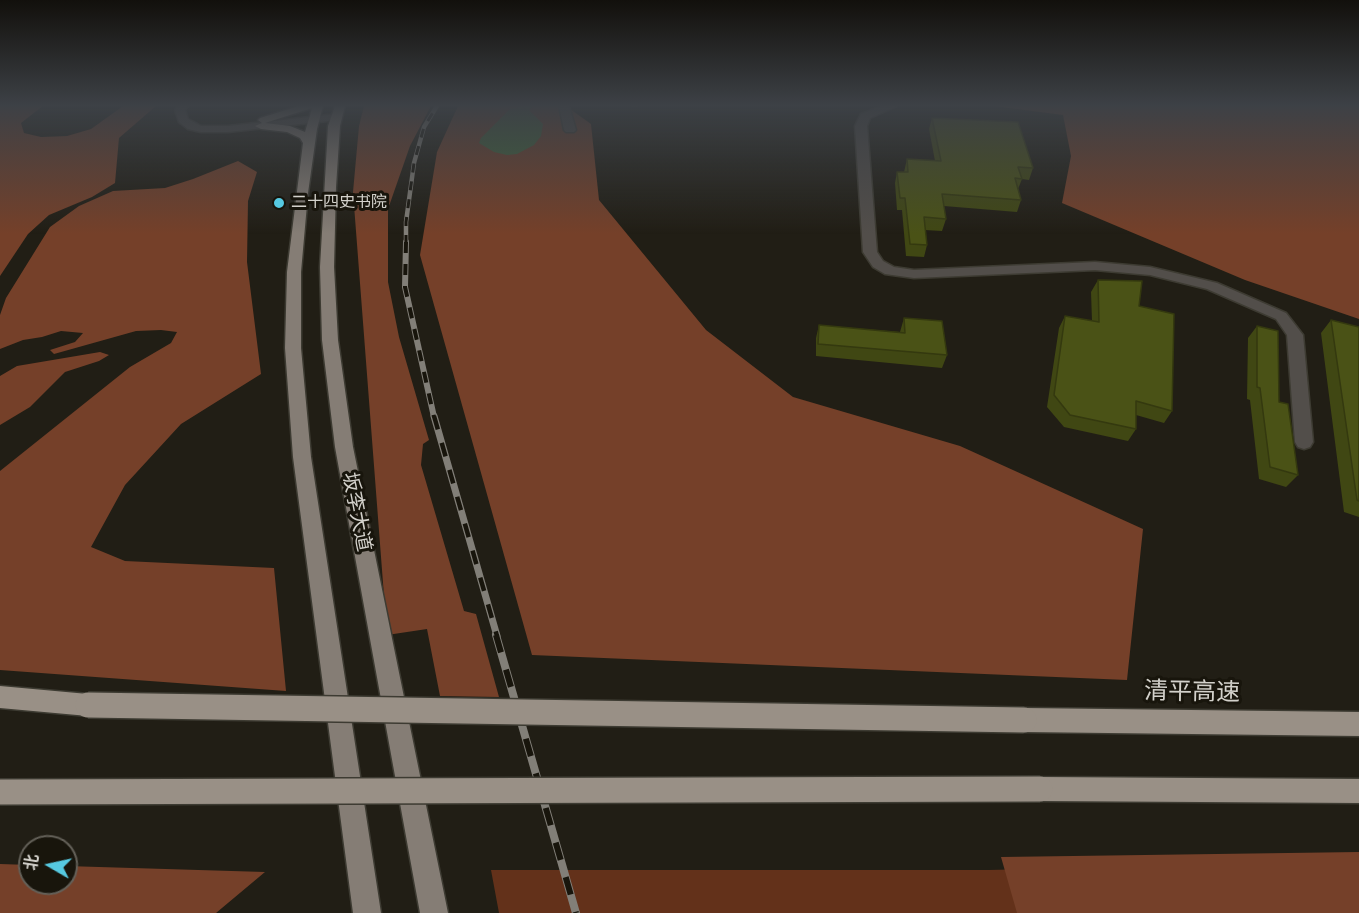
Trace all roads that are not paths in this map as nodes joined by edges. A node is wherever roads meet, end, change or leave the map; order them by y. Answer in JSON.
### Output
{"nodes":[{"id":1,"x":308,"y":149,"type":"edge"},
{"id":2,"x":335,"y":149,"type":"edge"},
{"id":3,"x":863,"y":149,"type":"edge"},
{"id":4,"x":1304,"y":442,"type":"dead end"},
{"id":5,"x":0,"y":697,"type":"edge"},
{"id":6,"x":1359,"y":724,"type":"edge"},
{"id":7,"x":1359,"y":791,"type":"edge"},
{"id":8,"x":0,"y":792,"type":"edge"},
{"id":9,"x":367,"y":913,"type":"edge"},
{"id":10,"x":434,"y":913,"type":"edge"}],
"edges":[{"from":1,"to":9,"type":"main road"},
{"from":2,"to":10,"type":"main road","name":"坂李大道"},
{"from":3,"to":4,"type":"street"},
{"from":5,"to":6,"type":"highway","name":"清平高速","bridge":true},
{"from":7,"to":8,"type":"highway","bridge":true}]}
